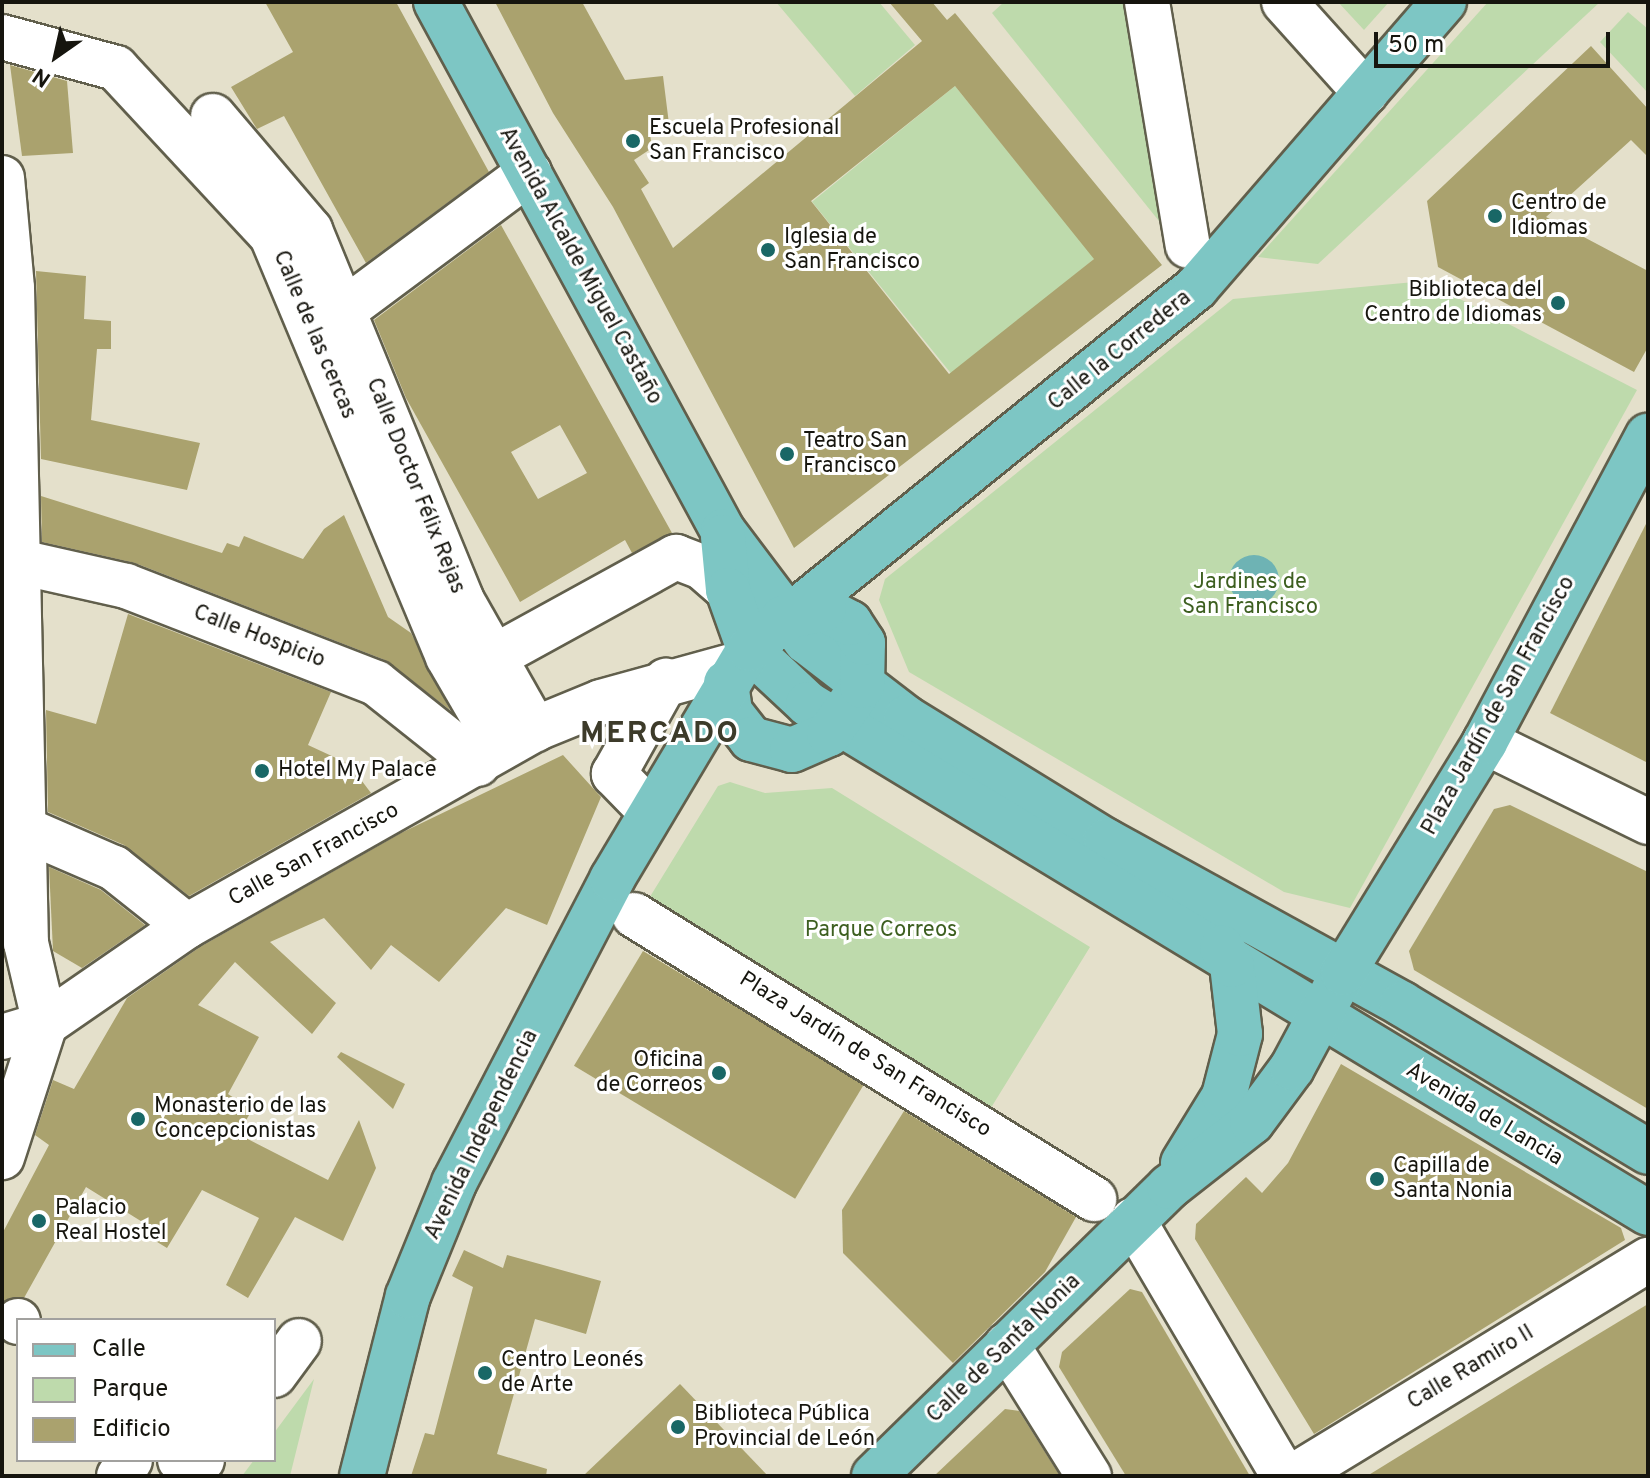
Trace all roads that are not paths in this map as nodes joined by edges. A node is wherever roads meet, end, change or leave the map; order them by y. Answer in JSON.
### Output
{"nodes":[{"id":1,"x":436,"y":2,"type":"edge"},
{"id":2,"x":1147,"y":2,"type":"edge"},
{"id":3,"x":1284,"y":2,"type":"edge"},
{"id":4,"x":1444,"y":2,"type":"edge"},
{"id":5,"x":2,"y":37,"type":"edge"},
{"id":6,"x":1366,"y":93,"type":"junction"},
{"id":7,"x":213,"y":116,"type":"dead end"},
{"id":8,"x":529,"y":173,"type":"junction"},
{"id":9,"x":2,"y":178,"type":"edge"},
{"id":10,"x":1188,"y":246,"type":"dead end"},
{"id":11,"x":343,"y":311,"type":"junction"},
{"id":12,"x":1648,"y":436,"type":"edge"},
{"id":13,"x":723,"y":531,"type":"junction"},
{"id":14,"x":9,"y":560,"type":"edge"},
{"id":15,"x":728,"y":590,"type":"junction"},
{"id":16,"x":783,"y":618,"type":"junction"},
{"id":17,"x":492,"y":658,"type":"junction"},
{"id":18,"x":738,"y":665,"type":"junction"},
{"id":19,"x":862,"y":686,"type":"junction"},
{"id":20,"x":646,"y":688,"type":"junction"},
{"id":21,"x":11,"y":700,"type":"edge"},
{"id":22,"x":836,"y":724,"type":"junction"},
{"id":23,"x":1485,"y":742,"type":"junction"},
{"id":24,"x":505,"y":747,"type":"junction"},
{"id":25,"x":650,"y":811,"type":"junction"},
{"id":26,"x":16,"y":820,"type":"edge"},
{"id":27,"x":1648,"y":822,"type":"edge"},
{"id":28,"x":1186,"y":888,"type":"junction"},
{"id":29,"x":619,"y":907,"type":"junction"},
{"id":30,"x":187,"y":926,"type":"junction"},
{"id":31,"x":1232,"y":965,"type":"junction"},
{"id":32,"x":1343,"y":973,"type":"junction"},
{"id":33,"x":1320,"y":1017,"type":"junction"},
{"id":34,"x":45,"y":1024,"type":"junction"},
{"id":35,"x":2,"y":1037,"type":"edge"},
{"id":36,"x":1648,"y":1152,"type":"edge"},
{"id":37,"x":2,"y":1157,"type":"edge"},
{"id":38,"x":1169,"y":1187,"type":"junction"},
{"id":39,"x":1094,"y":1199,"type":"dead end"},
{"id":40,"x":1648,"y":1213,"type":"edge"},
{"id":41,"x":1133,"y":1220,"type":"junction"},
{"id":42,"x":1648,"y":1260,"type":"edge"},
{"id":43,"x":1007,"y":1345,"type":"junction"},
{"id":44,"x":362,"y":1476,"type":"edge"},
{"id":45,"x":874,"y":1476,"type":"edge"},
{"id":46,"x":1089,"y":1476,"type":"edge"},
{"id":47,"x":1284,"y":1476,"type":"edge"},
{"id":48,"x":1294,"y":1476,"type":"edge"}],
"edges":[{"from":1,"to":8,"type":"main road","name":"Avenida Alcalde Miguel Castaño"},
{"from":2,"to":10,"type":"street"},
{"from":3,"to":6,"type":"street"},
{"from":4,"to":6,"type":"main road","name":"Calle la Corredera"},
{"from":5,"to":24,"type":"street","name":"Calle de las cercas"},
{"from":6,"to":16,"type":"main road","name":"Calle la Corredera"},
{"from":7,"to":11,"type":"street","name":"Calle Doctor Félix Rejas"},
{"from":8,"to":11,"type":"street"},
{"from":8,"to":13,"type":"main road","name":"Avenida Alcalde Miguel Castaño"},
{"from":9,"to":14,"type":"street"},
{"from":11,"to":17,"type":"street","name":"Calle Doctor Félix Rejas"},
{"from":12,"to":23,"type":"main road","name":"Plaza Jardín de San Francisco"},
{"from":13,"to":15,"type":"main road"},
{"from":13,"to":16,"type":"main road"},
{"from":14,"to":21,"type":"street"},
{"from":14,"to":24,"type":"street","name":"Calle Hospicio"},
{"from":15,"to":17,"type":"street"},
{"from":15,"to":18,"type":"main road"},
{"from":16,"to":18,"type":"main road"},
{"from":16,"to":19,"type":"main road"},
{"from":17,"to":24,"type":"street"},
{"from":18,"to":20,"type":"street"},
{"from":18,"to":22,"type":"main road"},
{"from":18,"to":22,"type":"main road"},
{"from":18,"to":25,"type":"main road"},
{"from":19,"to":22,"type":"main road"},
{"from":19,"to":28,"type":"main road"},
{"from":20,"to":24,"type":"street"},
{"from":20,"to":25,"type":"street"},
{"from":21,"to":26,"type":"street"},
{"from":22,"to":31,"type":"main road"},
{"from":23,"to":27,"type":"street"},
{"from":23,"to":32,"type":"main road","name":"Plaza Jardín de San Francisco"},
{"from":24,"to":30,"type":"street","name":"Calle San Francisco"},
{"from":25,"to":29,"type":"main road"},
{"from":26,"to":30,"type":"street"},
{"from":26,"to":34,"type":"street"},
{"from":28,"to":31,"type":"main road"},
{"from":28,"to":32,"type":"main road"},
{"from":29,"to":39,"type":"street","name":"Plaza Jardín de San Francisco"},
{"from":29,"to":44,"type":"main road","name":"Avenida Independencia"},
{"from":30,"to":34,"type":"street","name":"Calle San Francisco"},
{"from":31,"to":32,"type":"main road"},
{"from":31,"to":33,"type":"main road"},
{"from":31,"to":38,"type":"main road"},
{"from":32,"to":33,"type":"main road","name":"Plaza Jardín de San Francisco"},
{"from":32,"to":36,"type":"main road"},
{"from":33,"to":38,"type":"main road","name":"Plaza Jardín de San Francisco"},
{"from":33,"to":40,"type":"main road","name":"Avenida de Lancia"},
{"from":34,"to":35,"type":"street","name":"Calle San Francisco"},
{"from":34,"to":37,"type":"street"},
{"from":38,"to":41,"type":"main road","name":"Calle de Santa Nonia"},
{"from":41,"to":43,"type":"main road","name":"Calle de Santa Nonia"},
{"from":41,"to":47,"type":"street"},
{"from":42,"to":48,"type":"street","name":"Calle Ramiro II"},
{"from":43,"to":45,"type":"main road","name":"Calle de Santa Nonia"},
{"from":43,"to":46,"type":"street"}]}
